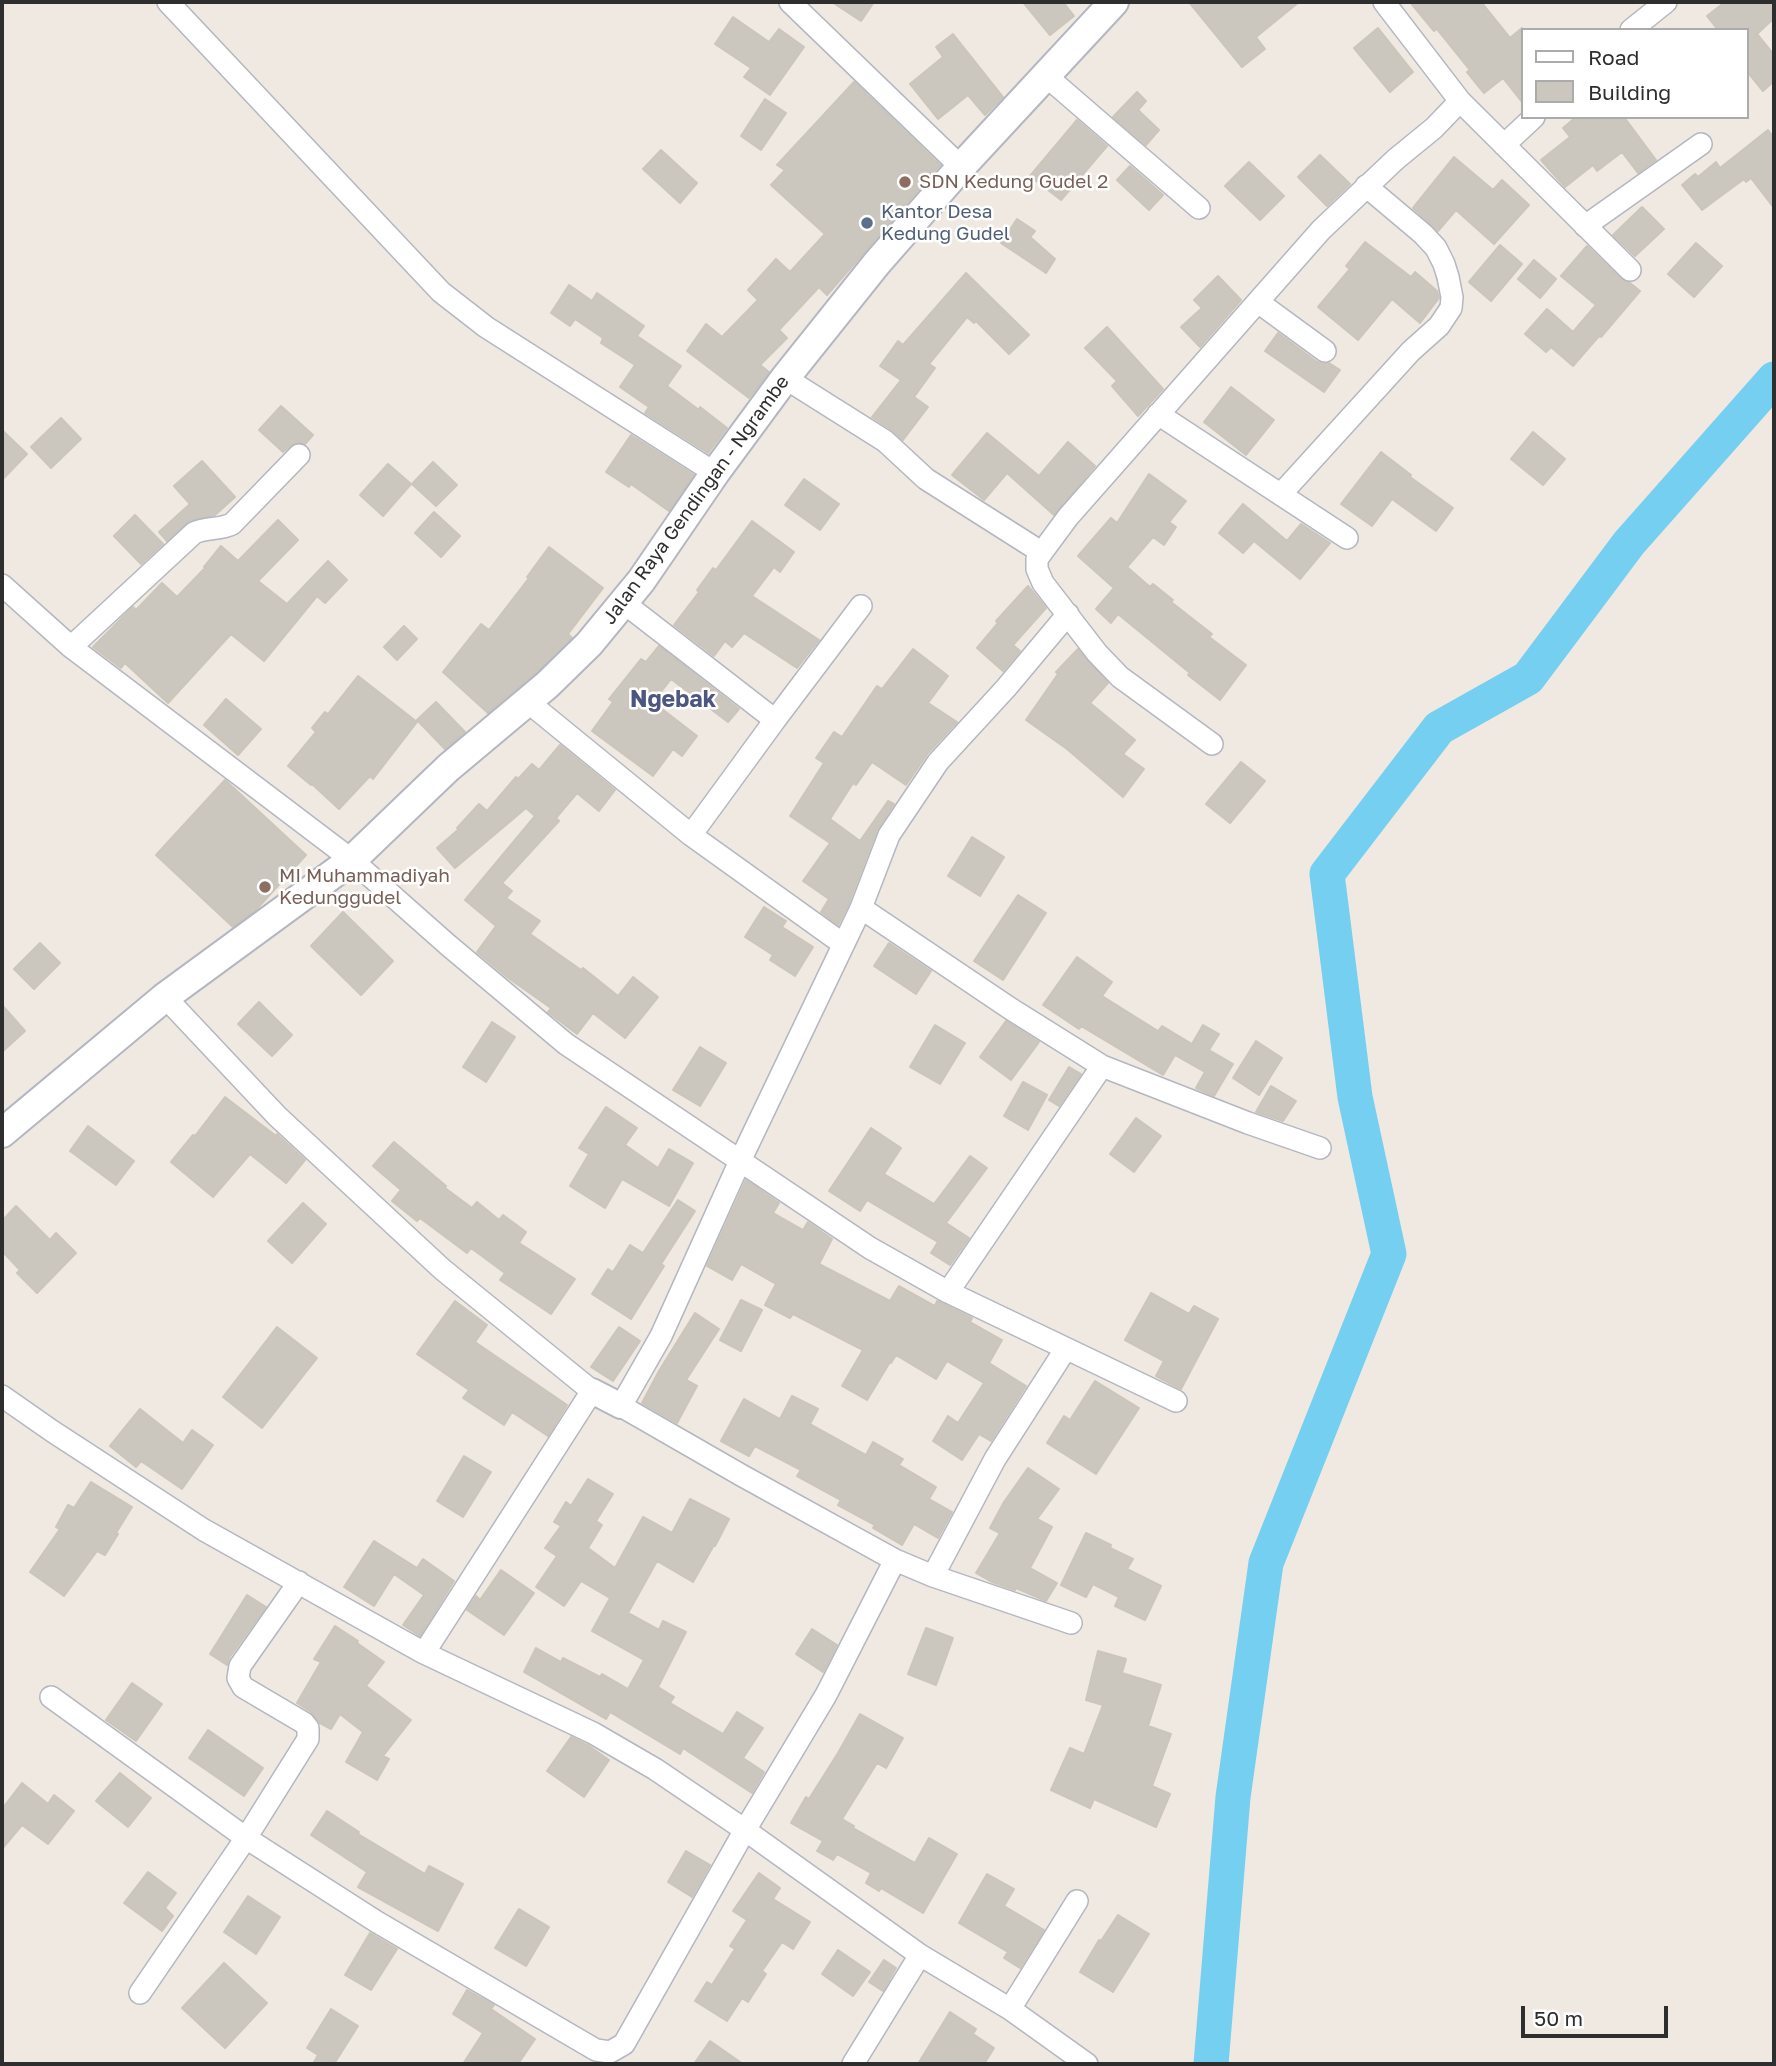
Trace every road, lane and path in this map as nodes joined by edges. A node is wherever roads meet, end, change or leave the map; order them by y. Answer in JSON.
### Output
{"nodes":[{"id":1,"x":168,"y":2,"type":"edge"},
{"id":2,"x":790,"y":2,"type":"edge"},
{"id":3,"x":1114,"y":2,"type":"edge"},
{"id":4,"x":1384,"y":2,"type":"edge"},
{"id":5,"x":1666,"y":2,"type":"edge"},
{"id":6,"x":1634,"y":28,"type":"edge"},
{"id":7,"x":1045,"y":75,"type":"junction"},
{"id":8,"x":1460,"y":102,"type":"junction"},
{"id":9,"x":1532,"y":119,"type":"edge"},
{"id":10,"x":1701,"y":144,"type":"dead end"},
{"id":11,"x":1504,"y":145,"type":"junction"},
{"id":12,"x":961,"y":167,"type":"junction"},
{"id":13,"x":1366,"y":186,"type":"junction"},
{"id":14,"x":1199,"y":208,"type":"dead end"},
{"id":15,"x":1585,"y":226,"type":"junction"},
{"id":16,"x":1630,"y":271,"type":"dead end"},
{"id":17,"x":1258,"y":302,"type":"junction"},
{"id":18,"x":1325,"y":351,"type":"dead end"},
{"id":19,"x":785,"y":378,"type":"junction"},
{"id":20,"x":1158,"y":414,"type":"junction"},
{"id":21,"x":299,"y":455,"type":"dead end"},
{"id":22,"x":715,"y":473,"type":"junction"},
{"id":23,"x":1281,"y":494,"type":"junction"},
{"id":24,"x":1347,"y":538,"type":"dead end"},
{"id":25,"x":1041,"y":552,"type":"junction"},
{"id":26,"x":2,"y":585,"type":"edge"},
{"id":27,"x":624,"y":603,"type":"junction"},
{"id":28,"x":861,"y":606,"type":"dead end"},
{"id":29,"x":1068,"y":614,"type":"junction"},
{"id":30,"x":71,"y":648,"type":"junction"},
{"id":31,"x":528,"y":702,"type":"junction"},
{"id":32,"x":775,"y":720,"type":"junction"},
{"id":33,"x":1212,"y":744,"type":"dead end"},
{"id":34,"x":691,"y":835,"type":"junction"},
{"id":35,"x":352,"y":860,"type":"junction"},
{"id":36,"x":861,"y":908,"type":"junction"},
{"id":37,"x":843,"y":944,"type":"junction"},
{"id":38,"x":165,"y":997,"type":"junction"},
{"id":39,"x":1102,"y":1066,"type":"junction"},
{"id":40,"x":2,"y":1133,"type":"edge"},
{"id":41,"x":1320,"y":1148,"type":"dead end"},
{"id":42,"x":740,"y":1161,"type":"junction"},
{"id":43,"x":948,"y":1292,"type":"junction"},
{"id":44,"x":1065,"y":1350,"type":"junction"},
{"id":45,"x":592,"y":1391,"type":"junction"},
{"id":46,"x":2,"y":1396,"type":"edge"},
{"id":47,"x":1176,"y":1401,"type":"dead end"},
{"id":48,"x":621,"y":1406,"type":"junction"},
{"id":49,"x":895,"y":1560,"type":"junction"},
{"id":50,"x":933,"y":1576,"type":"junction"},
{"id":51,"x":299,"y":1582,"type":"junction"},
{"id":52,"x":1071,"y":1623,"type":"dead end"},
{"id":53,"x":424,"y":1653,"type":"junction"},
{"id":54,"x":51,"y":1697,"type":"dead end"},
{"id":55,"x":745,"y":1829,"type":"junction"},
{"id":56,"x":246,"y":1838,"type":"junction"},
{"id":57,"x":1077,"y":1901,"type":"dead end"},
{"id":58,"x":920,"y":1955,"type":"junction"},
{"id":59,"x":140,"y":1993,"type":"dead end"},
{"id":60,"x":1010,"y":2009,"type":"junction"},
{"id":61,"x":853,"y":2064,"type":"edge"},
{"id":62,"x":1087,"y":2064,"type":"edge"}],
"edges":[{"from":1,"to":22,"type":"street"},
{"from":2,"to":12,"type":"street"},
{"from":3,"to":7,"type":"main road","name":"Jalan Raya Gendingan - Ngrambe"},
{"from":4,"to":8,"type":"street"},
{"from":5,"to":6,"type":"street"},
{"from":7,"to":12,"type":"main road","name":"Jalan Raya Gendingan - Ngrambe"},
{"from":7,"to":14,"type":"street"},
{"from":8,"to":11,"type":"street"},
{"from":8,"to":13,"type":"street"},
{"from":9,"to":11,"type":"street"},
{"from":10,"to":15,"type":"street"},
{"from":11,"to":15,"type":"street"},
{"from":12,"to":19,"type":"main road","name":"Jalan Raya Gendingan - Ngrambe"},
{"from":13,"to":17,"type":"street"},
{"from":13,"to":23,"type":"street"},
{"from":15,"to":16,"type":"street"},
{"from":17,"to":18,"type":"street"},
{"from":17,"to":20,"type":"street"},
{"from":19,"to":22,"type":"main road","name":"Jalan Raya Gendingan - Ngrambe"},
{"from":19,"to":25,"type":"street"},
{"from":20,"to":23,"type":"street"},
{"from":20,"to":25,"type":"street"},
{"from":21,"to":30,"type":"street"},
{"from":22,"to":27,"type":"main road","name":"Jalan Raya Gendingan - Ngrambe"},
{"from":23,"to":24,"type":"street"},
{"from":25,"to":29,"type":"street"},
{"from":26,"to":30,"type":"street"},
{"from":27,"to":31,"type":"main road","name":"Jalan Raya Gendingan - Ngrambe"},
{"from":27,"to":32,"type":"street"},
{"from":28,"to":32,"type":"street"},
{"from":29,"to":33,"type":"street"},
{"from":29,"to":36,"type":"street"},
{"from":30,"to":35,"type":"street"},
{"from":31,"to":34,"type":"street"},
{"from":31,"to":35,"type":"main road","name":"Jalan Raya Gendingan - Ngrambe"},
{"from":32,"to":34,"type":"street"},
{"from":34,"to":37,"type":"street"},
{"from":35,"to":38,"type":"main road","name":"Jalan Raya Gendingan - Ngrambe"},
{"from":35,"to":42,"type":"street"},
{"from":36,"to":37,"type":"street"},
{"from":36,"to":39,"type":"street"},
{"from":37,"to":42,"type":"street"},
{"from":38,"to":40,"type":"main road","name":"Jalan Raya Gendingan - Ngrambe"},
{"from":38,"to":45,"type":"street"},
{"from":39,"to":41,"type":"street"},
{"from":39,"to":43,"type":"street"},
{"from":42,"to":43,"type":"street"},
{"from":42,"to":48,"type":"street"},
{"from":43,"to":44,"type":"street"},
{"from":44,"to":47,"type":"street"},
{"from":44,"to":50,"type":"street"},
{"from":45,"to":48,"type":"street"},
{"from":45,"to":53,"type":"street"},
{"from":46,"to":51,"type":"street"},
{"from":48,"to":49,"type":"street"},
{"from":49,"to":50,"type":"street"},
{"from":49,"to":55,"type":"street"},
{"from":50,"to":52,"type":"street"},
{"from":51,"to":53,"type":"street"},
{"from":51,"to":56,"type":"street"},
{"from":53,"to":55,"type":"street"},
{"from":54,"to":56,"type":"street"},
{"from":55,"to":56,"type":"street"},
{"from":55,"to":58,"type":"street"},
{"from":56,"to":59,"type":"street"},
{"from":57,"to":60,"type":"street"},
{"from":58,"to":60,"type":"street"},
{"from":58,"to":61,"type":"street"},
{"from":60,"to":62,"type":"street"}]}
